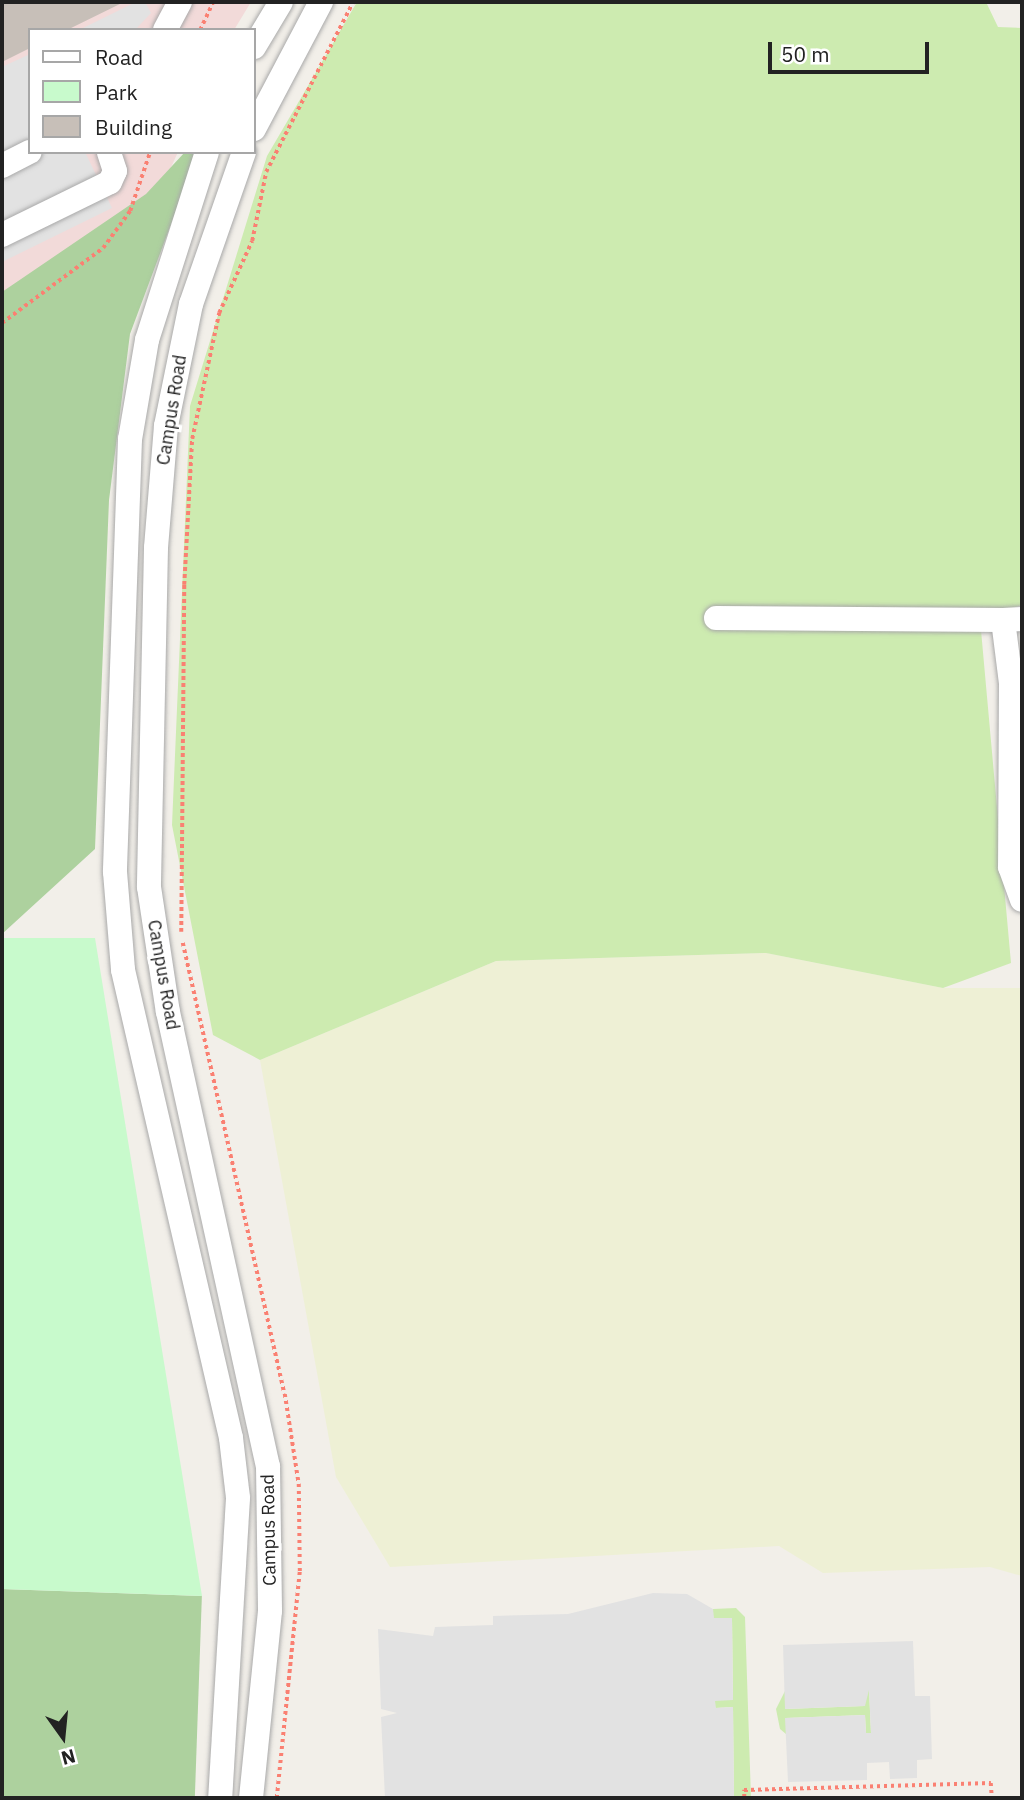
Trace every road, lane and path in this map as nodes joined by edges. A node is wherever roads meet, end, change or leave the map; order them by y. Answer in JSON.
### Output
{"nodes":[{"id":1,"x":180,"y":2,"type":"edge"},
{"id":2,"x":213,"y":2,"type":"edge"},
{"id":3,"x":281,"y":2,"type":"edge"},
{"id":4,"x":321,"y":2,"type":"edge"},
{"id":5,"x":353,"y":2,"type":"edge"},
{"id":6,"x":167,"y":28,"type":"edge"},
{"id":7,"x":201,"y":28,"type":"edge"},
{"id":8,"x":256,"y":44,"type":"edge"},
{"id":9,"x":256,"y":125,"type":"edge"},
{"id":10,"x":28,"y":153,"type":"edge"},
{"id":11,"x":110,"y":154,"type":"edge"},
{"id":12,"x":149,"y":154,"type":"edge"},
{"id":13,"x":206,"y":154,"type":"edge"},
{"id":14,"x":243,"y":154,"type":"edge"},
{"id":15,"x":2,"y":166,"type":"edge"},
{"id":16,"x":2,"y":235,"type":"edge"},
{"id":17,"x":2,"y":323,"type":"edge"},
{"id":18,"x":716,"y":618,"type":"dead end"},
{"id":19,"x":1012,"y":620,"type":"edge"},
{"id":20,"x":1022,"y":901,"type":"edge"},
{"id":21,"x":220,"y":1798,"type":"edge"},
{"id":22,"x":251,"y":1798,"type":"edge"},
{"id":23,"x":277,"y":1798,"type":"edge"},
{"id":24,"x":744,"y":1798,"type":"edge"},
{"id":25,"x":992,"y":1798,"type":"edge"}],
"edges":[{"from":1,"to":6,"type":"street"},
{"from":2,"to":7,"type":"path"},
{"from":3,"to":8,"type":"street"},
{"from":4,"to":9,"type":"street"},
{"from":5,"to":23,"type":"path"},
{"from":10,"to":15,"type":"street"},
{"from":11,"to":16,"type":"street"},
{"from":12,"to":17,"type":"path"},
{"from":13,"to":21,"type":"street","name":"Campus Road"},
{"from":14,"to":22,"type":"street","name":"Campus Road"},
{"from":18,"to":19,"type":"street"},
{"from":19,"to":20,"type":"street"},
{"from":24,"to":25,"type":"path"}]}
